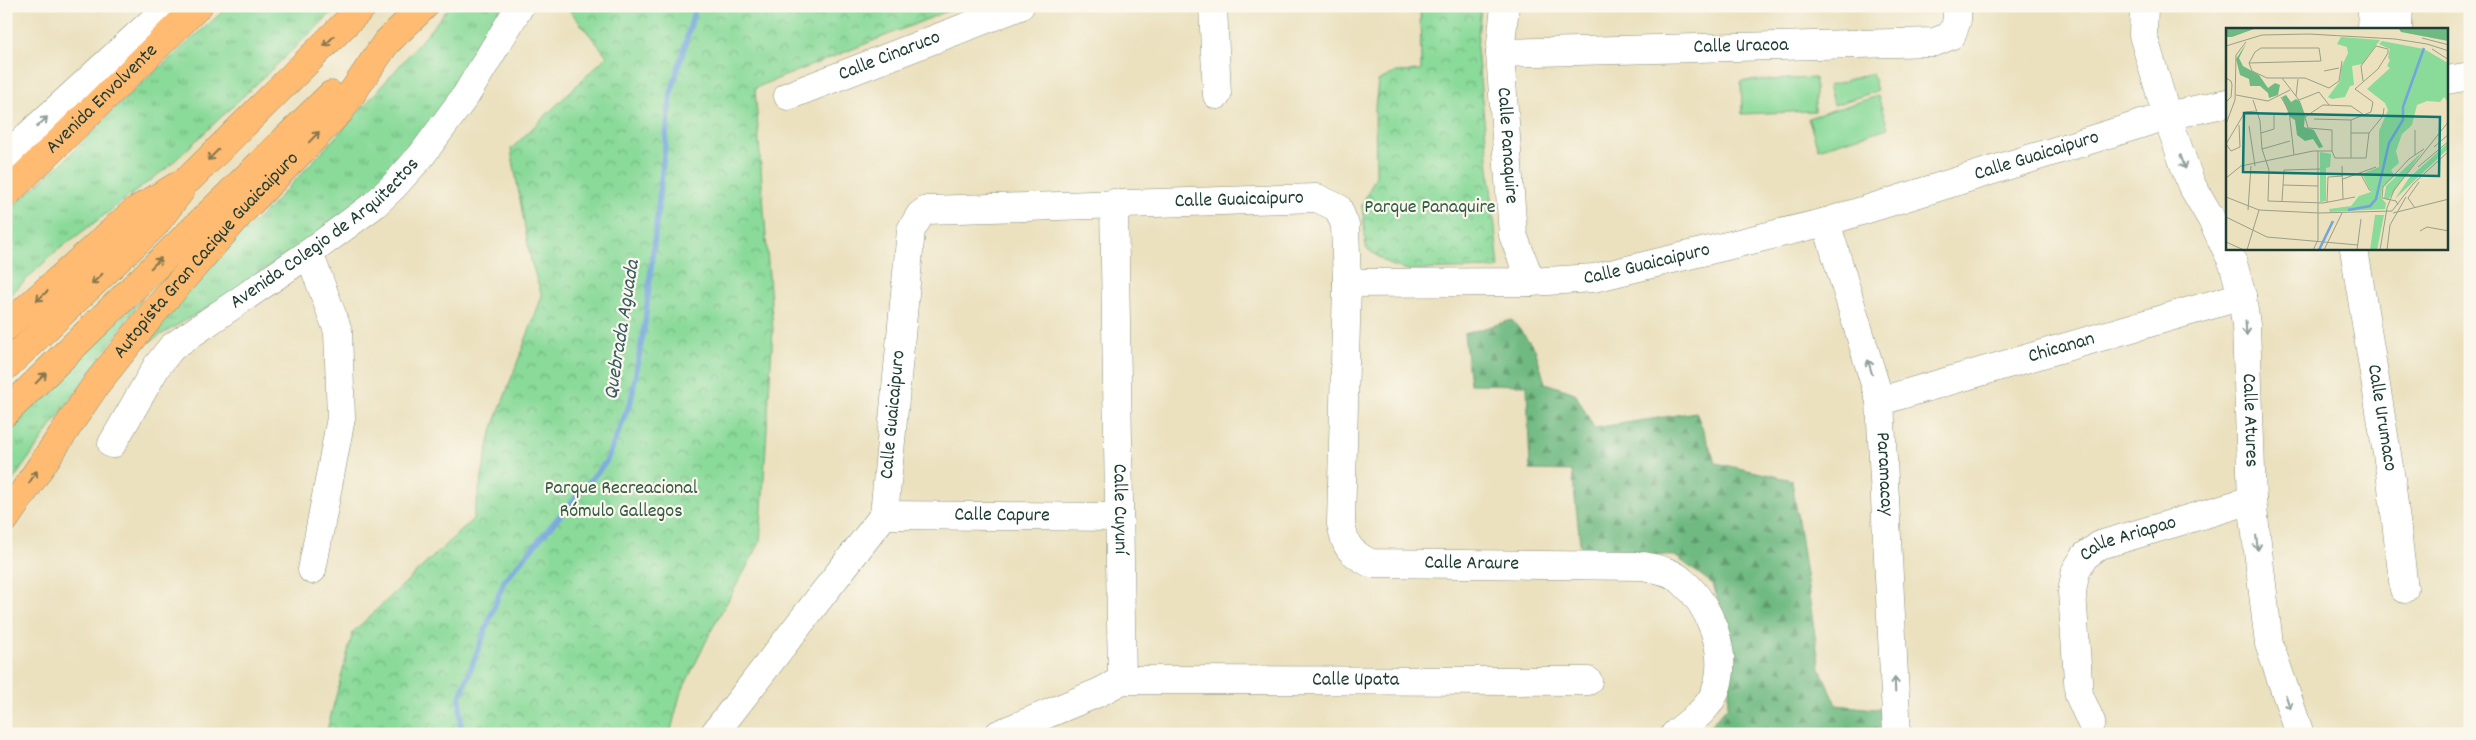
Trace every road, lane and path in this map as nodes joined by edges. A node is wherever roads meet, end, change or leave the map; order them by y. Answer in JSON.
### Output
{"nodes":[{"id":1,"x":169,"y":6,"type":"edge"},
{"id":2,"x":198,"y":6,"type":"edge"},
{"id":3,"x":363,"y":6,"type":"edge"},
{"id":4,"x":424,"y":6,"type":"edge"},
{"id":5,"x":520,"y":6,"type":"edge"},
{"id":6,"x":1213,"y":6,"type":"edge"},
{"id":7,"x":1505,"y":6,"type":"edge"},
{"id":8,"x":1957,"y":6,"type":"edge"},
{"id":9,"x":2144,"y":6,"type":"edge"},
{"id":10,"x":2372,"y":6,"type":"edge"},
{"id":11,"x":2399,"y":6,"type":"edge"},
{"id":12,"x":1003,"y":9,"type":"edge"},
{"id":13,"x":2371,"y":28,"type":"edge"},
{"id":14,"x":2398,"y":28,"type":"edge"},
{"id":15,"x":386,"y":44,"type":"junction"},
{"id":16,"x":1500,"y":53,"type":"junction"},
{"id":17,"x":2470,"y":76,"type":"edge"},
{"id":18,"x":2448,"y":80,"type":"edge"},
{"id":19,"x":1217,"y":94,"type":"dead end"},
{"id":20,"x":788,"y":96,"type":"dead end"},
{"id":21,"x":2226,"y":103,"type":"edge"},
{"id":22,"x":2166,"y":116,"type":"junction"},
{"id":23,"x":6,"y":156,"type":"edge"},
{"id":24,"x":189,"y":179,"type":"junction"},
{"id":25,"x":6,"y":194,"type":"edge"},
{"id":26,"x":1114,"y":203,"type":"junction"},
{"id":27,"x":1826,"y":222,"type":"junction"},
{"id":28,"x":2226,"y":249,"type":"edge"},
{"id":29,"x":2227,"y":250,"type":"edge"},
{"id":30,"x":2354,"y":250,"type":"edge"},
{"id":31,"x":309,"y":253,"type":"junction"},
{"id":32,"x":1532,"y":282,"type":"junction"},
{"id":33,"x":1347,"y":284,"type":"junction"},
{"id":34,"x":2242,"y":296,"type":"junction"},
{"id":35,"x":6,"y":328,"type":"edge"},
{"id":36,"x":6,"y":366,"type":"edge"},
{"id":37,"x":1880,"y":401,"type":"junction"},
{"id":38,"x":6,"y":412,"type":"edge"},
{"id":39,"x":112,"y":444,"type":"dead end"},
{"id":40,"x":2252,"y":500,"type":"junction"},
{"id":41,"x":884,"y":515,"type":"junction"},
{"id":42,"x":1119,"y":517,"type":"junction"},
{"id":43,"x":6,"y":518,"type":"edge"},
{"id":44,"x":312,"y":570,"type":"dead end"},
{"id":45,"x":2404,"y":589,"type":"dead end"},
{"id":46,"x":1122,"y":680,"type":"junction"},
{"id":47,"x":1588,"y":681,"type":"dead end"},
{"id":48,"x":2091,"y":722,"type":"dead end"},
{"id":49,"x":714,"y":734,"type":"edge"},
{"id":50,"x":999,"y":734,"type":"edge"},
{"id":51,"x":1675,"y":734,"type":"edge"},
{"id":52,"x":1897,"y":734,"type":"edge"},
{"id":53,"x":2300,"y":734,"type":"edge"}],
"edges":[{"from":23,"to":1,"type":"street","name":"Avenida Envolvente","one_way":true},
{"from":2,"to":25,"type":"main road","name":"Avenida Envolvente"},
{"from":3,"to":24,"type":"main road","one_way":true},
{"from":4,"to":15,"type":"main road","name":"Autopista Gran Cacique Guaicaipuro"},
{"from":5,"to":31,"type":"street","name":"Avenida Colegio de Arquitectos"},
{"from":6,"to":19,"type":"street"},
{"from":7,"to":16,"type":"street","name":"Calle Panaquire"},
{"from":8,"to":16,"type":"street","name":"Calle Uracoa"},
{"from":9,"to":22,"type":"street","name":"Calle Atures"},
{"from":10,"to":13,"type":"street"},
{"from":11,"to":14,"type":"street"},
{"from":12,"to":20,"type":"street","name":"Calle Cinaruco"},
{"from":38,"to":15,"type":"main road","one_way":true},
{"from":43,"to":15,"type":"main road","name":"Autopista Gran Cacique Guaicaipuro","one_way":true},
{"from":16,"to":32,"type":"street","name":"Calle Panaquire"},
{"from":17,"to":18,"type":"street"},
{"from":21,"to":22,"type":"street","name":"Calle Guaicaipuro"},
{"from":22,"to":27,"type":"street","name":"Calle Guaicaipuro"},
{"from":22,"to":28,"type":"street","name":"Calle Atures","one_way":true},
{"from":24,"to":35,"type":"main road","one_way":true},
{"from":24,"to":36,"type":"main road","one_way":true},
{"from":26,"to":33,"type":"street","name":"Calle Guaicaipuro"},
{"from":26,"to":41,"type":"street","name":"Calle Guaicaipuro"},
{"from":26,"to":42,"type":"street","name":"Calle Cuyuní"},
{"from":27,"to":32,"type":"street","name":"Calle Guaicaipuro"},
{"from":37,"to":27,"type":"street","name":"Paramacay","one_way":true},
{"from":29,"to":34,"type":"street","name":"Calle Atures","one_way":true},
{"from":30,"to":45,"type":"street","name":"Calle Urumaco"},
{"from":31,"to":39,"type":"street","name":"Avenida Colegio de Arquitectos"},
{"from":31,"to":44,"type":"street"},
{"from":32,"to":33,"type":"street","name":"Calle Guaicaipuro"},
{"from":33,"to":51,"type":"street","name":"Calle Araure"},
{"from":34,"to":37,"type":"street","name":"Chicanan"},
{"from":34,"to":40,"type":"street","name":"Calle Atures","one_way":true},
{"from":52,"to":37,"type":"street","name":"Paramacay","one_way":true},
{"from":40,"to":48,"type":"street","name":"Calle Ariapao"},
{"from":40,"to":53,"type":"street","name":"Calle Atures","one_way":true},
{"from":41,"to":42,"type":"street","name":"Calle Capure"},
{"from":41,"to":49,"type":"street"},
{"from":42,"to":46,"type":"street","name":"Calle Cuyuní"},
{"from":46,"to":47,"type":"street","name":"Calle Upata"},
{"from":46,"to":50,"type":"street"}]}
